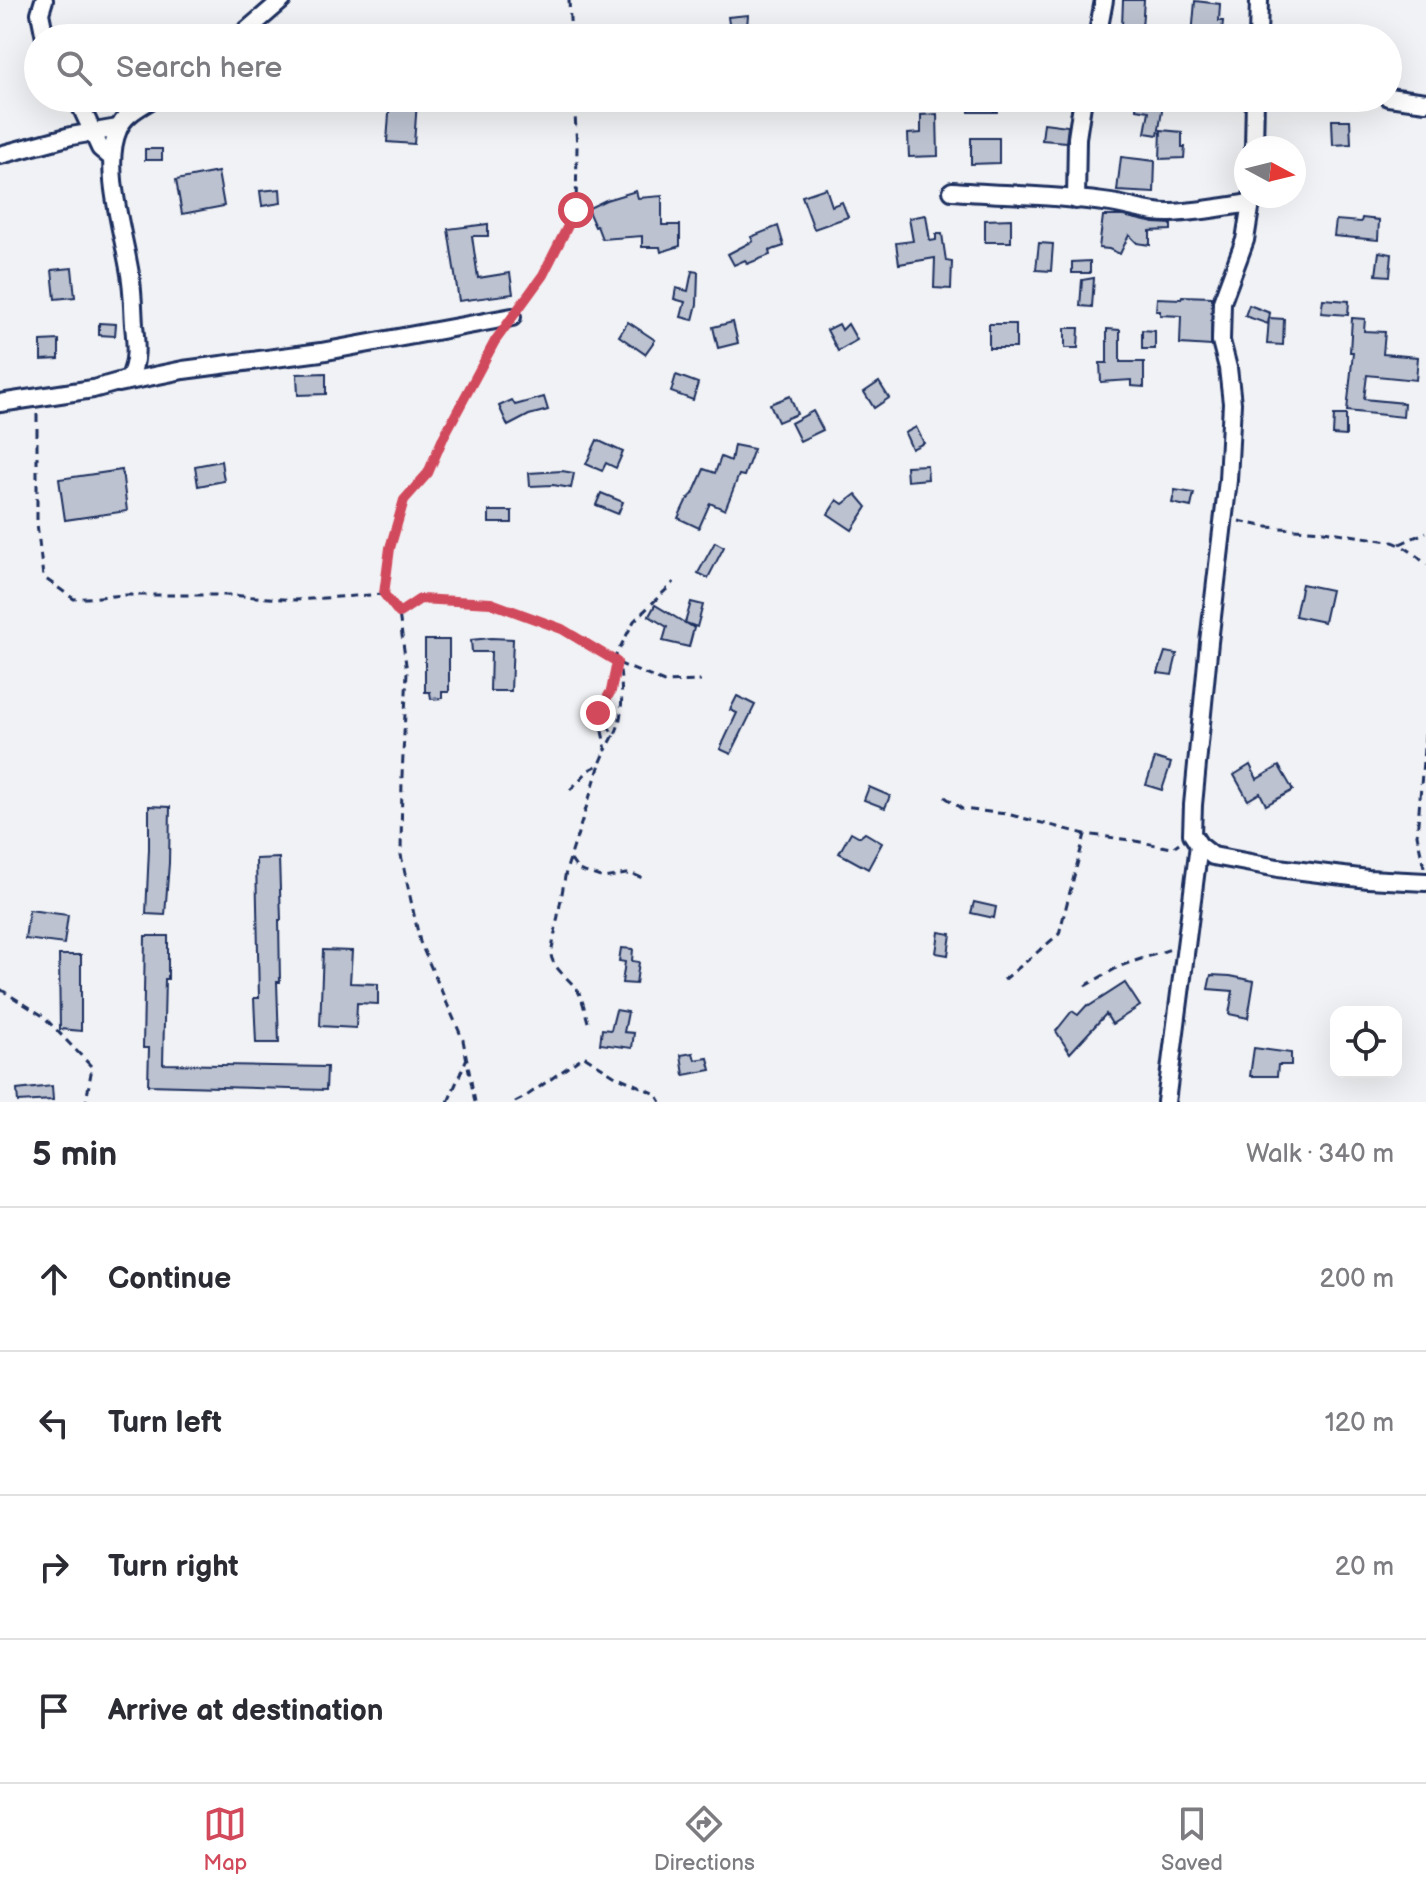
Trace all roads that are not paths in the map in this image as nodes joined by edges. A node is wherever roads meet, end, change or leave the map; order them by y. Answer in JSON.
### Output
{"nodes":[{"id":1,"x":44,"y":0,"type":"edge"},
{"id":2,"x":282,"y":0,"type":"edge"},
{"id":3,"x":1104,"y":0,"type":"edge"},
{"id":4,"x":1259,"y":0,"type":"edge"},
{"id":5,"x":42,"y":24,"type":"edge"},
{"id":6,"x":254,"y":24,"type":"edge"},
{"id":7,"x":1100,"y":24,"type":"edge"},
{"id":8,"x":1258,"y":24,"type":"edge"},
{"id":9,"x":1402,"y":99,"type":"edge"},
{"id":10,"x":1426,"y":102,"type":"edge"},
{"id":11,"x":83,"y":112,"type":"edge"},
{"id":12,"x":132,"y":112,"type":"edge"},
{"id":13,"x":1081,"y":112,"type":"edge"},
{"id":14,"x":1255,"y":112,"type":"edge"},
{"id":15,"x":118,"y":128,"type":"junction"},
{"id":16,"x":92,"y":132,"type":"junction"},
{"id":17,"x":1254,"y":136,"type":"edge"},
{"id":18,"x":0,"y":155,"type":"edge"},
{"id":19,"x":112,"y":158,"type":"junction"},
{"id":20,"x":952,"y":191,"type":"dead end"},
{"id":21,"x":1076,"y":200,"type":"junction"},
{"id":22,"x":1234,"y":204,"type":"edge"},
{"id":23,"x":1250,"y":208,"type":"edge"},
{"id":24,"x":512,"y":317,"type":"road end"},
{"id":25,"x":101,"y":387,"type":"junction"},
{"id":26,"x":0,"y":403,"type":"edge"},
{"id":27,"x":1196,"y":840,"type":"junction"},
{"id":28,"x":1426,"y":880,"type":"edge"},
{"id":29,"x":1166,"y":1102,"type":"edge"}],
"edges":[{"from":1,"to":5,"type":"street"},
{"from":2,"to":6,"type":"street"},
{"from":3,"to":7,"type":"street"},
{"from":4,"to":8,"type":"street"},
{"from":9,"to":10,"type":"street"},
{"from":11,"to":16,"type":"street"},
{"from":12,"to":15,"type":"street"},
{"from":13,"to":21,"type":"street"},
{"from":14,"to":17,"type":"street"},
{"from":15,"to":16,"type":"street"},
{"from":15,"to":19,"type":"street"},
{"from":16,"to":18,"type":"street"},
{"from":16,"to":19,"type":"street"},
{"from":19,"to":25,"type":"street"},
{"from":20,"to":21,"type":"street"},
{"from":21,"to":22,"type":"street"},
{"from":23,"to":27,"type":"street"},
{"from":24,"to":25,"type":"street"},
{"from":25,"to":26,"type":"street"},
{"from":27,"to":28,"type":"street"},
{"from":27,"to":29,"type":"street"}]}
